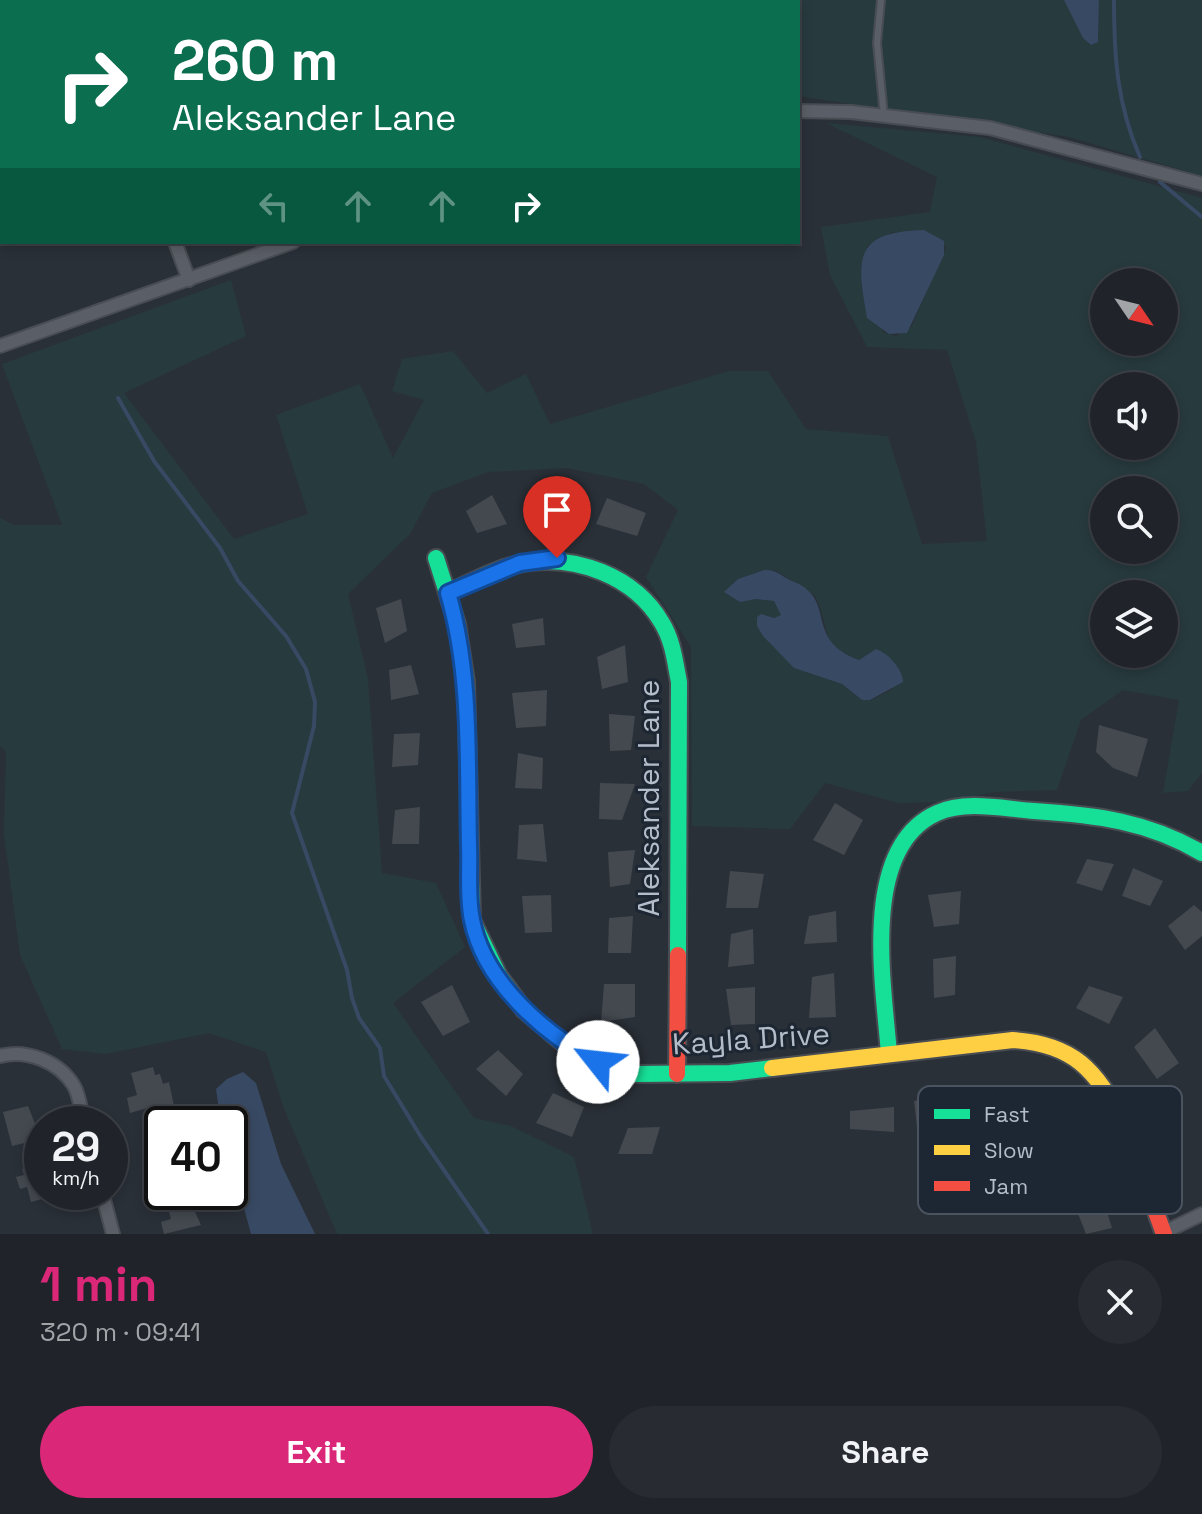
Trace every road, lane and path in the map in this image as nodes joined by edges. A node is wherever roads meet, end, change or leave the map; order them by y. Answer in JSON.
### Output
{"nodes":[{"id":1,"x":881,"y":0,"type":"edge"},
{"id":2,"x":800,"y":111,"type":"edge"},
{"id":3,"x":884,"y":116,"type":"junction"},
{"id":4,"x":1202,"y":184,"type":"edge"},
{"id":5,"x":176,"y":244,"type":"edge"},
{"id":6,"x":288,"y":244,"type":"edge"},
{"id":7,"x":189,"y":280,"type":"junction"},
{"id":8,"x":0,"y":346,"type":"edge"},
{"id":9,"x":436,"y":558,"type":"dead end"},
{"id":10,"x":448,"y":593,"type":"junction"},
{"id":11,"x":1202,"y":853,"type":"edge"},
{"id":12,"x":889,"y":1054,"type":"junction"},
{"id":13,"x":0,"y":1056,"type":"edge"},
{"id":14,"x":677,"y":1074,"type":"junction"},
{"id":15,"x":1101,"y":1086,"type":"edge"},
{"id":16,"x":79,"y":1106,"type":"edge"},
{"id":17,"x":107,"y":1210,"type":"edge"},
{"id":18,"x":1156,"y":1214,"type":"edge"},
{"id":19,"x":1202,"y":1214,"type":"edge"},
{"id":20,"x":113,"y":1234,"type":"edge"},
{"id":21,"x":1164,"y":1234,"type":"edge"}],
"edges":[{"from":1,"to":3,"type":"lane"},
{"from":2,"to":3,"type":"street"},
{"from":3,"to":4,"type":"street"},
{"from":5,"to":7,"type":"street"},
{"from":6,"to":7,"type":"street"},
{"from":7,"to":8,"type":"street"},
{"from":9,"to":10,"type":"street","name":"Kayla Drive"},
{"from":10,"to":14,"type":"street","name":"Kayla Drive"},
{"from":10,"to":14,"type":"street","name":"Aleksander Lane"},
{"from":11,"to":12,"type":"street"},
{"from":12,"to":14,"type":"street","name":"Kayla Drive"},
{"from":12,"to":15,"type":"street","name":"Kayla Drive"},
{"from":13,"to":16,"type":"street"},
{"from":17,"to":20,"type":"street"},
{"from":18,"to":21,"type":"street","name":"Kayla Drive"},
{"from":19,"to":21,"type":"street"}]}
